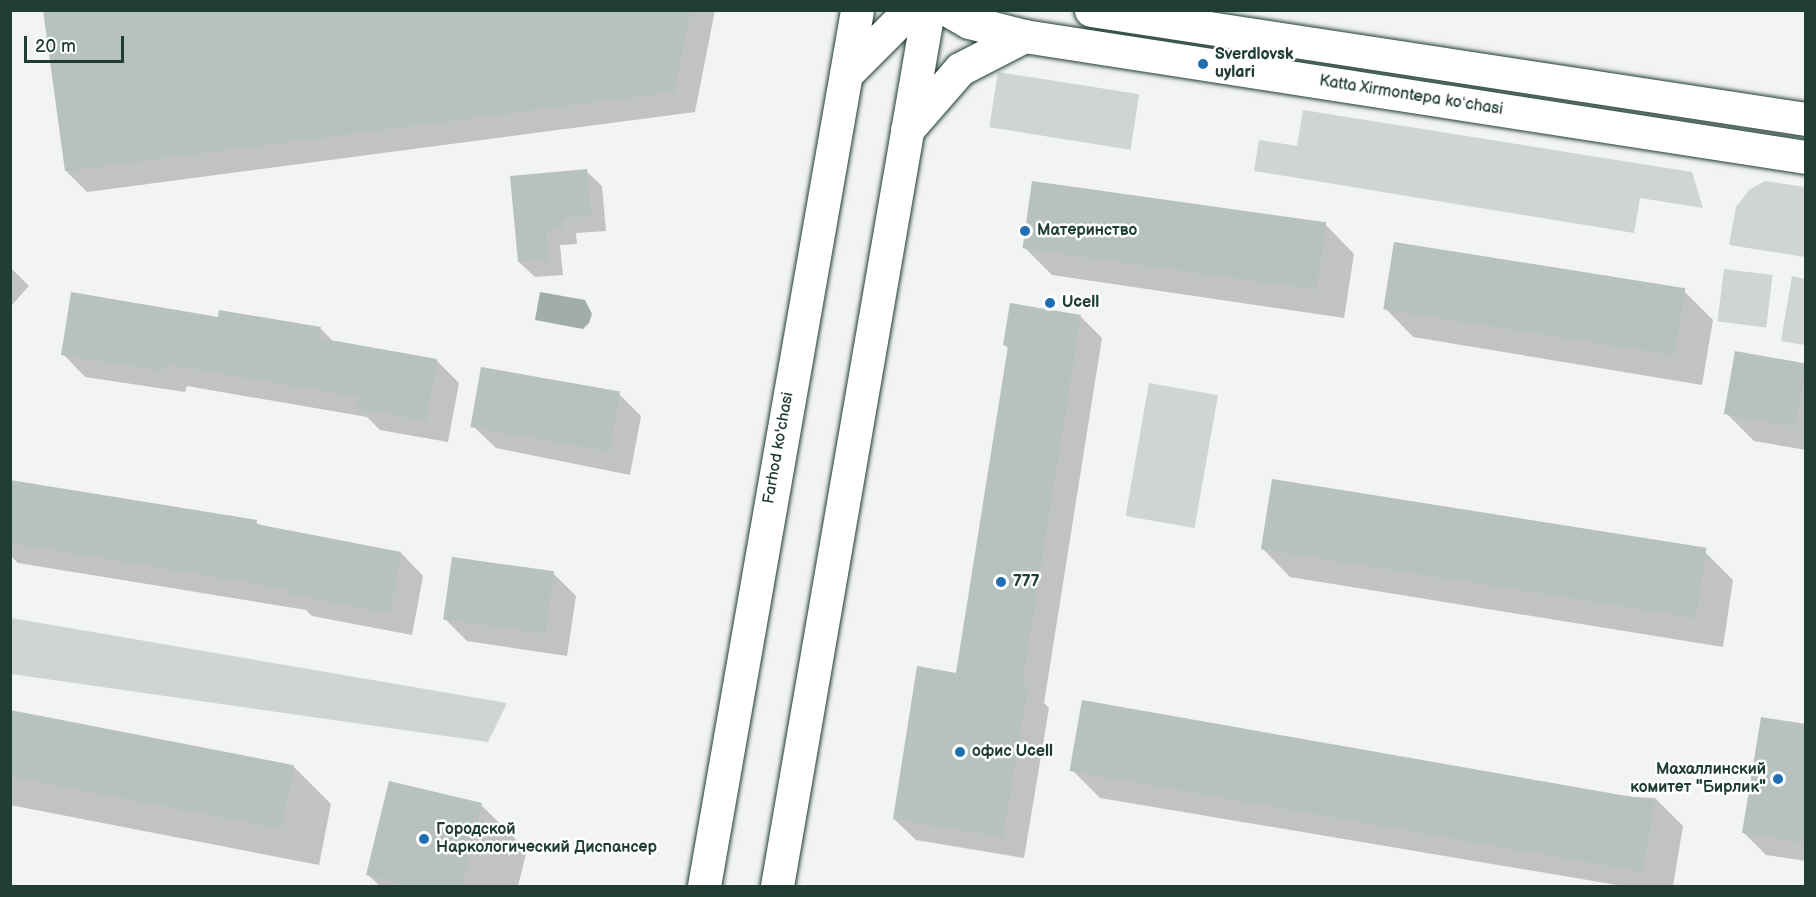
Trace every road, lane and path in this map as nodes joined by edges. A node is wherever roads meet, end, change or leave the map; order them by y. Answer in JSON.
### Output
{"nodes":[{"id":1,"x":857,"y":10,"type":"edge"},
{"id":2,"x":910,"y":10,"type":"edge"},
{"id":3,"x":928,"y":10,"type":"edge"},
{"id":4,"x":948,"y":10,"type":"edge"},
{"id":5,"x":1091,"y":10,"type":"edge"},
{"id":6,"x":1024,"y":36,"type":"junction"},
{"id":7,"x":846,"y":74,"type":"junction"},
{"id":8,"x":1806,"y":119,"type":"edge"},
{"id":9,"x":907,"y":130,"type":"junction"},
{"id":10,"x":1806,"y":157,"type":"edge"},
{"id":11,"x":704,"y":886,"type":"edge"},
{"id":12,"x":777,"y":886,"type":"edge"}],
"edges":[{"from":1,"to":7,"type":"main road","name":"Farhod ko'chasi"},
{"from":2,"to":7,"type":"main road"},
{"from":3,"to":9,"type":"main road"},
{"from":4,"to":6,"type":"main road","name":"Katta Xirmontepa koʻchasi"},
{"from":5,"to":8,"type":"main road"},
{"from":6,"to":9,"type":"main road"},
{"from":6,"to":10,"type":"main road","name":"Katta Xirmontepa koʻchasi"},
{"from":7,"to":11,"type":"main road","name":"Farhod ko'chasi"},
{"from":9,"to":12,"type":"main road"}]}
